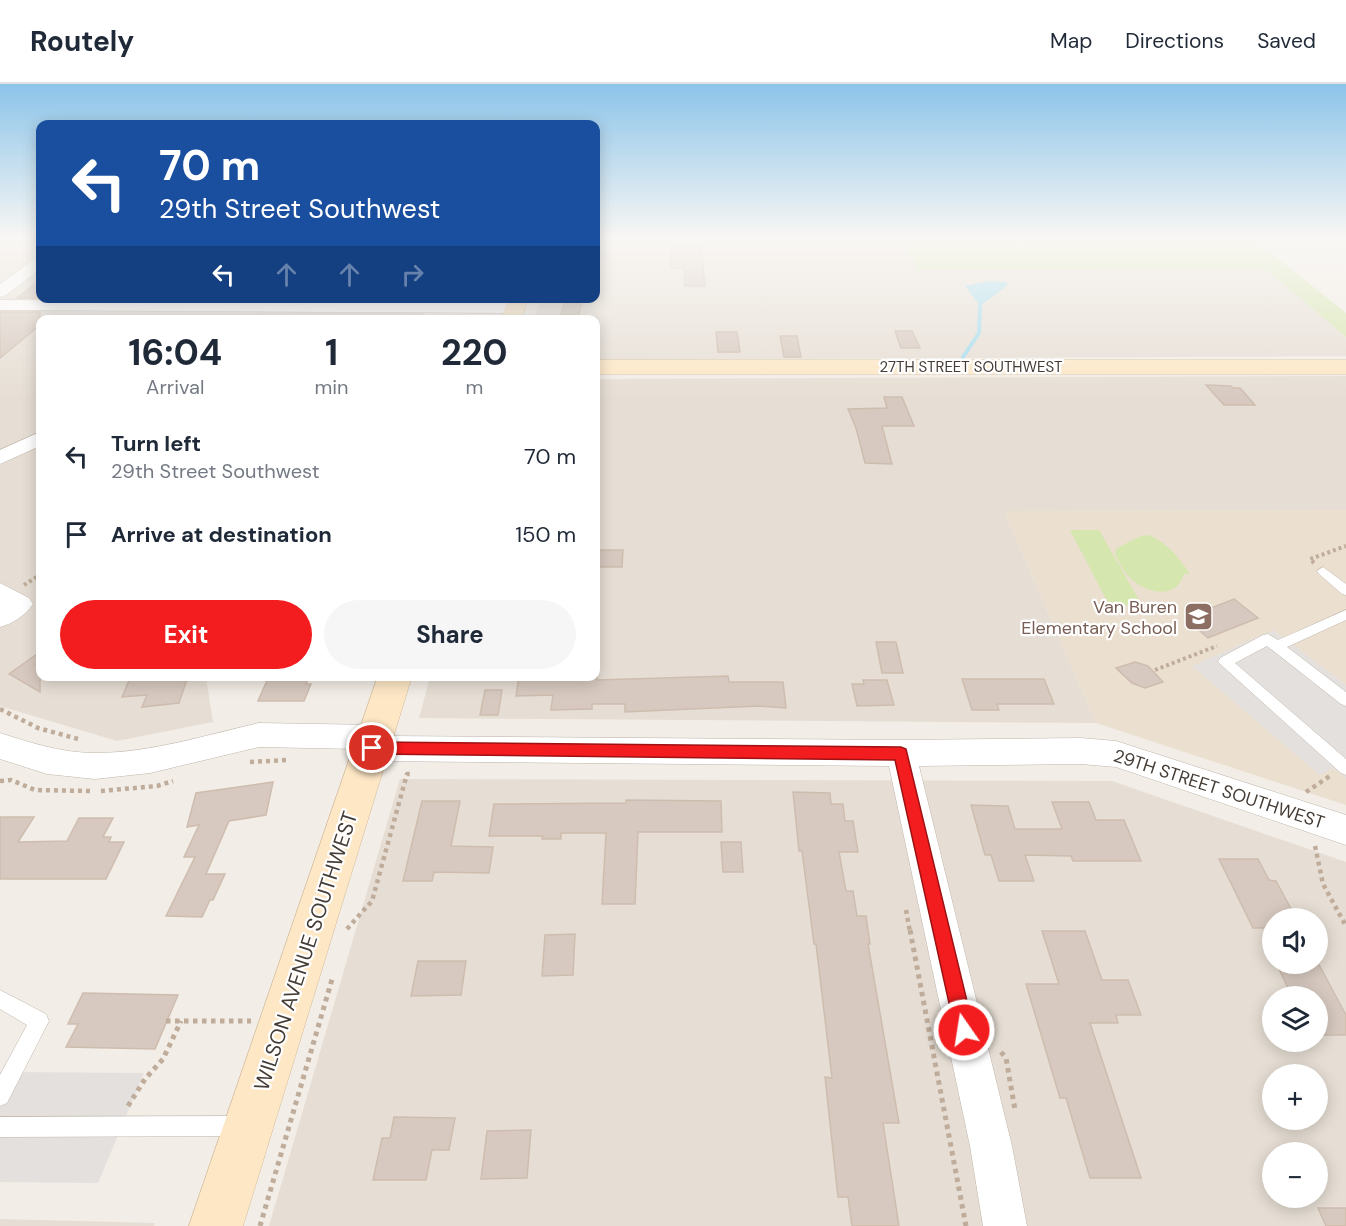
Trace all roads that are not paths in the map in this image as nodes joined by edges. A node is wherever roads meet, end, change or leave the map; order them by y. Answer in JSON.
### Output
{"nodes":[{"id":1,"x":0,"y":304,"type":"edge"},
{"id":2,"x":514,"y":309,"type":"edge"},
{"id":3,"x":290,"y":313,"type":"edge"},
{"id":4,"x":600,"y":367,"type":"edge"},
{"id":5,"x":1346,"y":367,"type":"edge"},
{"id":6,"x":36,"y":440,"type":"edge"},
{"id":7,"x":0,"y":458,"type":"edge"},
{"id":8,"x":1323,"y":571,"type":"dead end"},
{"id":9,"x":1346,"y":591,"type":"edge"},
{"id":10,"x":1346,"y":615,"type":"edge"},
{"id":11,"x":1276,"y":645,"type":"junction"},
{"id":12,"x":393,"y":681,"type":"edge"},
{"id":13,"x":1346,"y":700,"type":"edge"},
{"id":14,"x":373,"y":743,"type":"junction"},
{"id":15,"x":0,"y":746,"type":"edge"},
{"id":16,"x":901,"y":753,"type":"junction"},
{"id":17,"x":1341,"y":770,"type":"edge"},
{"id":18,"x":1346,"y":830,"type":"edge"},
{"id":19,"x":0,"y":999,"type":"edge"},
{"id":20,"x":0,"y":1096,"type":"edge"},
{"id":21,"x":249,"y":1126,"type":"junction"},
{"id":22,"x":0,"y":1127,"type":"edge"},
{"id":23,"x":216,"y":1226,"type":"edge"},
{"id":24,"x":1005,"y":1226,"type":"edge"}],
"edges":[{"from":1,"to":3,"type":"street"},
{"from":2,"to":3,"type":"street"},
{"from":4,"to":5,"type":"street","name":"27TH STREET SOUTHWEST"},
{"from":6,"to":7,"type":"street"},
{"from":8,"to":9,"type":"lane"},
{"from":10,"to":11,"type":"lane"},
{"from":11,"to":13,"type":"lane"},
{"from":11,"to":17,"type":"lane"},
{"from":12,"to":14,"type":"street","name":"WILSON AVENUE SOUTHWEST"},
{"from":14,"to":15,"type":"street","name":"29TH STREET SOUTHWEST"},
{"from":14,"to":16,"type":"street","name":"29TH STREET SOUTHWEST"},
{"from":14,"to":21,"type":"street","name":"WILSON AVENUE SOUTHWEST"},
{"from":16,"to":18,"type":"street","name":"29TH STREET SOUTHWEST"},
{"from":16,"to":24,"type":"street"},
{"from":19,"to":20,"type":"lane"},
{"from":21,"to":22,"type":"lane"},
{"from":21,"to":23,"type":"street","name":"WILSON AVENUE SOUTHWEST"}]}
